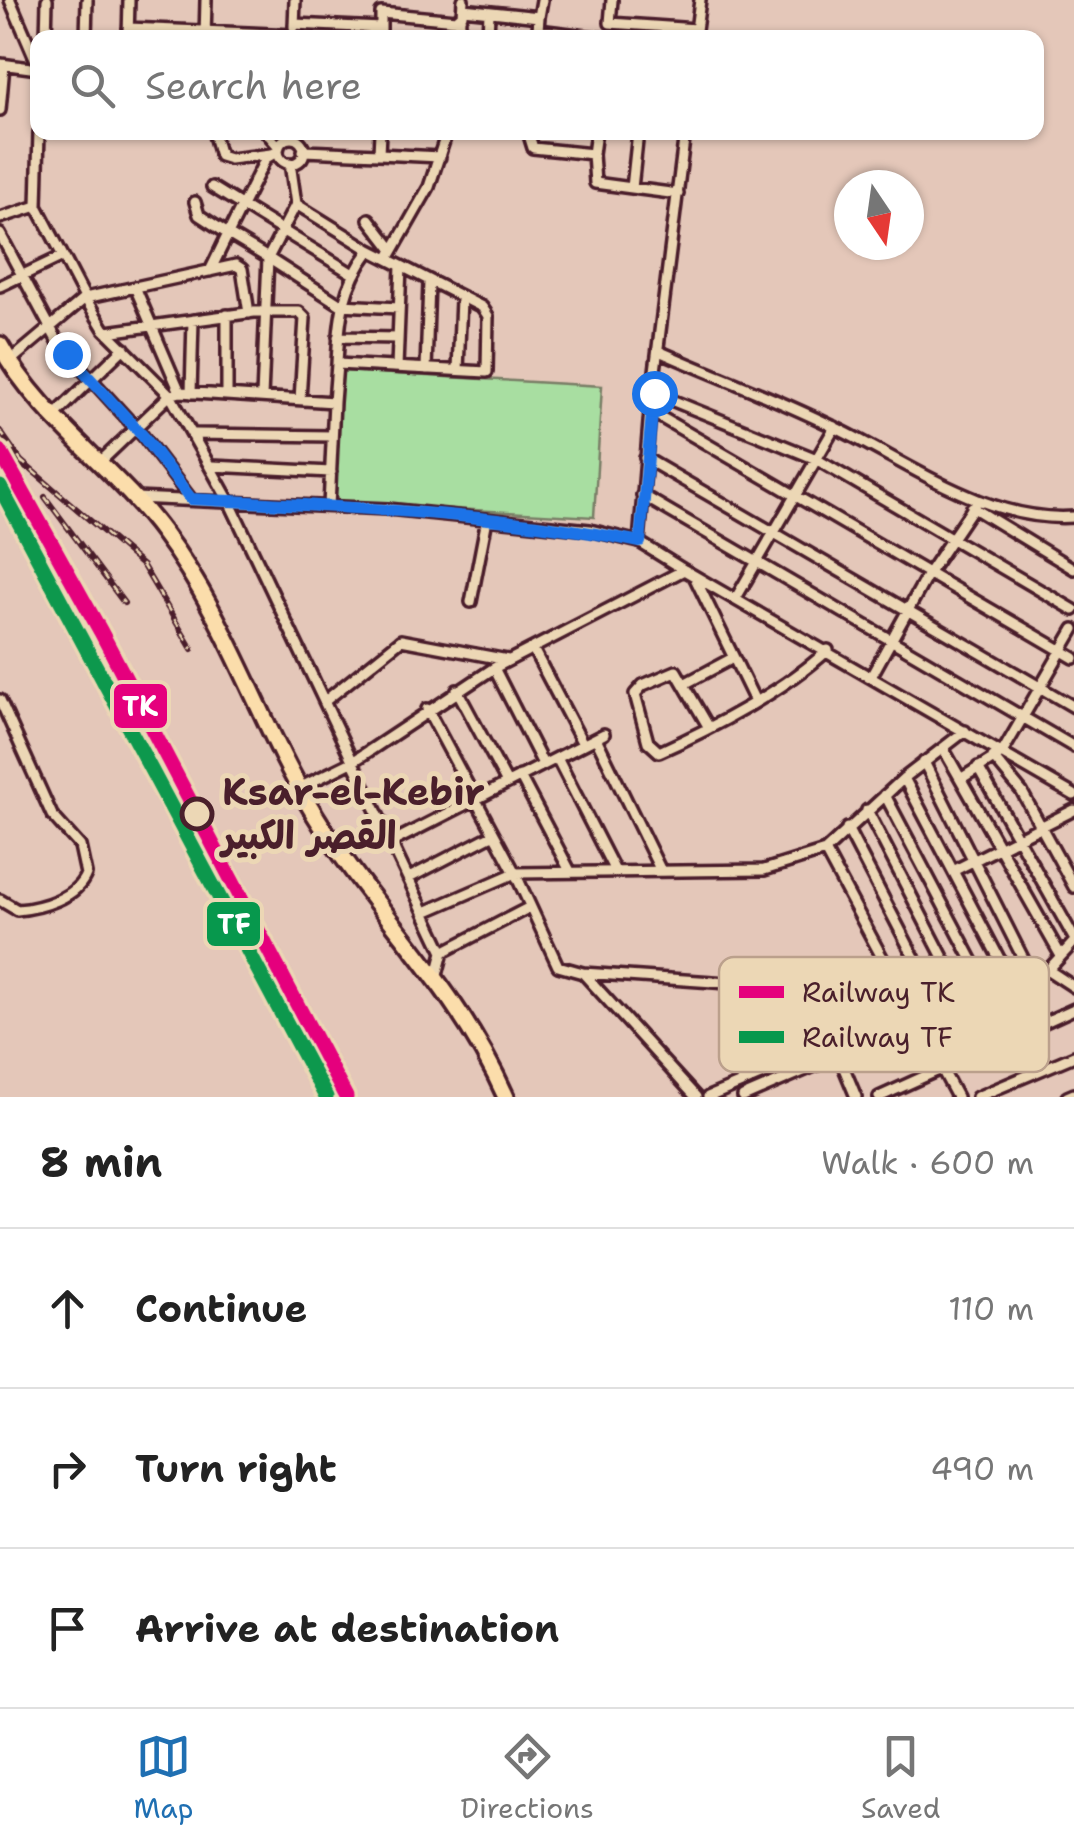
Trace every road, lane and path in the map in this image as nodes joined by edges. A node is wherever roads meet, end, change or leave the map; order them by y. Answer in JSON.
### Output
{"nodes":[{"id":1,"x":10,"y":0,"type":"edge"},
{"id":2,"x":47,"y":0,"type":"edge"},
{"id":3,"x":87,"y":0,"type":"edge"},
{"id":4,"x":129,"y":0,"type":"edge"},
{"id":5,"x":206,"y":0,"type":"edge"},
{"id":6,"x":294,"y":0,"type":"edge"},
{"id":7,"x":384,"y":0,"type":"edge"},
{"id":8,"x":542,"y":0,"type":"edge"},
{"id":9,"x":612,"y":0,"type":"edge"},
{"id":10,"x":700,"y":0,"type":"edge"},
{"id":11,"x":462,"y":9,"type":"edge"},
{"id":12,"x":382,"y":12,"type":"junction"},
{"id":13,"x":490,"y":12,"type":"junction"},
{"id":14,"x":540,"y":17,"type":"junction"},
{"id":15,"x":610,"y":23,"type":"junction"},
{"id":16,"x":650,"y":26,"type":"junction"},
{"id":17,"x":46,"y":30,"type":"edge"},
{"id":18,"x":86,"y":30,"type":"edge"},
{"id":19,"x":128,"y":30,"type":"edge"},
{"id":20,"x":205,"y":30,"type":"edge"},
{"id":21,"x":294,"y":30,"type":"edge"},
{"id":22,"x":381,"y":30,"type":"edge"},
{"id":23,"x":489,"y":30,"type":"edge"},
{"id":24,"x":538,"y":30,"type":"edge"},
{"id":25,"x":608,"y":30,"type":"edge"},
{"id":26,"x":649,"y":30,"type":"edge"},
{"id":27,"x":676,"y":30,"type":"edge"},
{"id":28,"x":696,"y":30,"type":"edge"},
{"id":29,"x":30,"y":48,"type":"edge"},
{"id":30,"x":2,"y":64,"type":"edge"},
{"id":31,"x":30,"y":66,"type":"edge"},
{"id":32,"x":0,"y":110,"type":"edge"},
{"id":33,"x":40,"y":140,"type":"edge"},
{"id":34,"x":215,"y":140,"type":"edge"},
{"id":35,"x":270,"y":140,"type":"edge"},
{"id":36,"x":286,"y":140,"type":"edge"},
{"id":37,"x":297,"y":140,"type":"edge"},
{"id":38,"x":380,"y":140,"type":"edge"},
{"id":39,"x":445,"y":140,"type":"edge"},
{"id":40,"x":530,"y":140,"type":"edge"},
{"id":41,"x":595,"y":140,"type":"edge"},
{"id":42,"x":637,"y":140,"type":"edge"},
{"id":43,"x":684,"y":140,"type":"edge"},
{"id":44,"x":276,"y":151,"type":"junction"},
{"id":45,"x":303,"y":151,"type":"junction"},
{"id":46,"x":379,"y":154,"type":"junction"},
{"id":47,"x":593,"y":154,"type":"junction"},
{"id":48,"x":440,"y":157,"type":"junction"},
{"id":49,"x":290,"y":164,"type":"junction"},
{"id":50,"x":212,"y":187,"type":"dead end"},
{"id":51,"x":632,"y":188,"type":"junction"},
{"id":52,"x":678,"y":194,"type":"junction"},
{"id":53,"x":195,"y":202,"type":"dead end"},
{"id":54,"x":241,"y":204,"type":"junction"},
{"id":55,"x":296,"y":204,"type":"junction"},
{"id":56,"x":37,"y":206,"type":"junction"},
{"id":57,"x":0,"y":218,"type":"edge"},
{"id":58,"x":369,"y":220,"type":"dead end"},
{"id":59,"x":283,"y":232,"type":"junction"},
{"id":60,"x":0,"y":234,"type":"edge"},
{"id":61,"x":228,"y":234,"type":"junction"},
{"id":62,"x":370,"y":250,"type":"junction"},
{"id":63,"x":390,"y":255,"type":"junction"},
{"id":64,"x":63,"y":256,"type":"junction"},
{"id":65,"x":268,"y":258,"type":"junction"},
{"id":66,"x":401,"y":266,"type":"junction"},
{"id":67,"x":210,"y":272,"type":"junction"},
{"id":68,"x":353,"y":274,"type":"junction"},
{"id":69,"x":20,"y":276,"type":"junction"},
{"id":70,"x":429,"y":282,"type":"junction"},
{"id":71,"x":0,"y":286,"type":"edge"},
{"id":72,"x":135,"y":286,"type":"junction"},
{"id":73,"x":85,"y":298,"type":"junction"},
{"id":74,"x":461,"y":299,"type":"junction"},
{"id":75,"x":340,"y":306,"type":"junction"},
{"id":76,"x":400,"y":308,"type":"junction"},
{"id":77,"x":264,"y":312,"type":"junction"},
{"id":78,"x":249,"y":313,"type":"junction"},
{"id":79,"x":228,"y":316,"type":"junction"},
{"id":80,"x":193,"y":320,"type":"junction"},
{"id":81,"x":153,"y":327,"type":"junction"},
{"id":82,"x":50,"y":330,"type":"junction"},
{"id":83,"x":108,"y":332,"type":"junction"},
{"id":84,"x":338,"y":337,"type":"junction"},
{"id":85,"x":398,"y":338,"type":"junction"},
{"id":86,"x":0,"y":345,"type":"edge"},
{"id":87,"x":124,"y":348,"type":"junction"},
{"id":88,"x":660,"y":352,"type":"junction"},
{"id":89,"x":9,"y":362,"type":"junction"},
{"id":90,"x":337,"y":364,"type":"junction"},
{"id":91,"x":396,"y":367,"type":"junction"},
{"id":92,"x":426,"y":368,"type":"junction"},
{"id":93,"x":458,"y":370,"type":"junction"},
{"id":94,"x":93,"y":380,"type":"junction"},
{"id":95,"x":192,"y":392,"type":"junction"},
{"id":96,"x":654,"y":393,"type":"junction"},
{"id":97,"x":175,"y":394,"type":"junction"},
{"id":98,"x":227,"y":395,"type":"junction"},
{"id":99,"x":262,"y":398,"type":"junction"},
{"id":100,"x":300,"y":400,"type":"junction"},
{"id":101,"x":334,"y":402,"type":"junction"},
{"id":102,"x":650,"y":411,"type":"junction"},
{"id":103,"x":54,"y":416,"type":"junction"},
{"id":104,"x":135,"y":427,"type":"junction"},
{"id":105,"x":835,"y":427,"type":"junction"},
{"id":106,"x":195,"y":434,"type":"junction"},
{"id":107,"x":332,"y":436,"type":"junction"},
{"id":108,"x":646,"y":458,"type":"junction"},
{"id":109,"x":814,"y":458,"type":"junction"},
{"id":110,"x":100,"y":463,"type":"junction"},
{"id":111,"x":212,"y":466,"type":"junction"},
{"id":112,"x":330,"y":472,"type":"junction"},
{"id":113,"x":795,"y":493,"type":"junction"},
{"id":114,"x":642,"y":495,"type":"junction"},
{"id":115,"x":134,"y":498,"type":"junction"},
{"id":116,"x":191,"y":499,"type":"junction"},
{"id":117,"x":230,"y":501,"type":"junction"},
{"id":118,"x":975,"y":503,"type":"junction"},
{"id":119,"x":329,"y":506,"type":"junction"},
{"id":120,"x":1068,"y":517,"type":"edge"},
{"id":121,"x":487,"y":518,"type":"junction"},
{"id":122,"x":1074,"y":526,"type":"edge"},
{"id":123,"x":773,"y":530,"type":"junction"},
{"id":124,"x":950,"y":540,"type":"junction"},
{"id":125,"x":640,"y":542,"type":"junction"},
{"id":126,"x":756,"y":561,"type":"junction"},
{"id":127,"x":1074,"y":569,"type":"edge"},
{"id":128,"x":689,"y":572,"type":"junction"},
{"id":129,"x":928,"y":574,"type":"junction"},
{"id":130,"x":736,"y":598,"type":"junction"},
{"id":131,"x":472,"y":602,"type":"dead end"},
{"id":132,"x":1074,"y":610,"type":"edge"},
{"id":133,"x":907,"y":612,"type":"junction"},
{"id":134,"x":1074,"y":628,"type":"edge"},
{"id":135,"x":891,"y":642,"type":"junction"},
{"id":136,"x":534,"y":649,"type":"junction"},
{"id":137,"x":828,"y":650,"type":"junction"},
{"id":138,"x":1061,"y":651,"type":"junction"},
{"id":139,"x":731,"y":658,"type":"junction"},
{"id":140,"x":1074,"y":658,"type":"edge"},
{"id":141,"x":510,"y":661,"type":"junction"},
{"id":142,"x":494,"y":668,"type":"junction"},
{"id":143,"x":872,"y":676,"type":"junction"},
{"id":144,"x":686,"y":682,"type":"junction"},
{"id":145,"x":1040,"y":688,"type":"junction"},
{"id":146,"x":457,"y":690,"type":"junction"},
{"id":147,"x":754,"y":699,"type":"junction"},
{"id":148,"x":0,"y":700,"type":"edge"},
{"id":149,"x":325,"y":701,"type":"junction"},
{"id":150,"x":1074,"y":707,"type":"edge"},
{"id":151,"x":428,"y":709,"type":"junction"},
{"id":152,"x":1022,"y":718,"type":"junction"},
{"id":153,"x":708,"y":726,"type":"junction"},
{"id":154,"x":966,"y":731,"type":"junction"},
{"id":155,"x":583,"y":744,"type":"junction"},
{"id":156,"x":1074,"y":746,"type":"edge"},
{"id":157,"x":943,"y":748,"type":"junction"},
{"id":158,"x":997,"y":755,"type":"junction"},
{"id":159,"x":557,"y":758,"type":"junction"},
{"id":160,"x":354,"y":761,"type":"junction"},
{"id":161,"x":924,"y":762,"type":"junction"},
{"id":162,"x":544,"y":764,"type":"junction"},
{"id":163,"x":978,"y":767,"type":"junction"},
{"id":164,"x":520,"y":776,"type":"junction"},
{"id":165,"x":904,"y":778,"type":"junction"},
{"id":166,"x":962,"y":778,"type":"junction"},
{"id":167,"x":508,"y":783,"type":"junction"},
{"id":168,"x":301,"y":787,"type":"junction"},
{"id":169,"x":886,"y":795,"type":"junction"},
{"id":170,"x":1074,"y":795,"type":"edge"},
{"id":171,"x":476,"y":800,"type":"junction"},
{"id":172,"x":867,"y":810,"type":"junction"},
{"id":173,"x":1074,"y":810,"type":"edge"},
{"id":174,"x":847,"y":828,"type":"junction"},
{"id":175,"x":1041,"y":828,"type":"junction"},
{"id":176,"x":494,"y":834,"type":"junction"},
{"id":177,"x":1021,"y":839,"type":"junction"},
{"id":178,"x":392,"y":842,"type":"junction"},
{"id":179,"x":998,"y":850,"type":"junction"},
{"id":180,"x":825,"y":852,"type":"junction"},
{"id":181,"x":976,"y":860,"type":"junction"},
{"id":182,"x":570,"y":871,"type":"junction"},
{"id":183,"x":662,"y":871,"type":"junction"},
{"id":184,"x":615,"y":872,"type":"junction"},
{"id":185,"x":952,"y":872,"type":"junction"},
{"id":186,"x":515,"y":873,"type":"junction"},
{"id":187,"x":409,"y":878,"type":"junction"},
{"id":188,"x":1074,"y":887,"type":"edge"},
{"id":189,"x":0,"y":900,"type":"edge"},
{"id":190,"x":530,"y":907,"type":"junction"},
{"id":191,"x":425,"y":912,"type":"junction"},
{"id":192,"x":1074,"y":940,"type":"edge"},
{"id":193,"x":442,"y":952,"type":"junction"},
{"id":194,"x":1061,"y":956,"type":"junction"},
{"id":195,"x":881,"y":957,"type":"edge"},
{"id":196,"x":913,"y":957,"type":"edge"},
{"id":197,"x":943,"y":957,"type":"edge"},
{"id":198,"x":971,"y":957,"type":"edge"},
{"id":199,"x":998,"y":957,"type":"edge"},
{"id":200,"x":1023,"y":957,"type":"edge"},
{"id":201,"x":1049,"y":969,"type":"edge"},
{"id":202,"x":1049,"y":971,"type":"edge"},
{"id":203,"x":583,"y":973,"type":"junction"},
{"id":204,"x":437,"y":975,"type":"junction"},
{"id":205,"x":719,"y":982,"type":"edge"},
{"id":206,"x":1074,"y":987,"type":"edge"},
{"id":207,"x":1074,"y":1009,"type":"edge"},
{"id":208,"x":1049,"y":1021,"type":"edge"},
{"id":209,"x":1074,"y":1056,"type":"edge"},
{"id":210,"x":1049,"y":1067,"type":"edge"},
{"id":211,"x":774,"y":1072,"type":"edge"},
{"id":212,"x":801,"y":1072,"type":"edge"},
{"id":213,"x":846,"y":1072,"type":"edge"},
{"id":214,"x":939,"y":1072,"type":"edge"},
{"id":215,"x":945,"y":1072,"type":"edge"},
{"id":216,"x":1037,"y":1072,"type":"edge"},
{"id":217,"x":1074,"y":1094,"type":"edge"},
{"id":218,"x":506,"y":1097,"type":"edge"},
{"id":219,"x":696,"y":1097,"type":"edge"},
{"id":220,"x":708,"y":1097,"type":"edge"},
{"id":221,"x":742,"y":1097,"type":"edge"},
{"id":222,"x":856,"y":1097,"type":"edge"},
{"id":223,"x":879,"y":1097,"type":"edge"},
{"id":224,"x":957,"y":1097,"type":"edge"},
{"id":225,"x":978,"y":1097,"type":"edge"},
{"id":226,"x":1067,"y":1097,"type":"edge"}],
"edges":[{"from":1,"to":29,"type":"street"},
{"from":2,"to":17,"type":"street"},
{"from":3,"to":18,"type":"street"},
{"from":4,"to":19,"type":"street"},
{"from":5,"to":20,"type":"street"},
{"from":6,"to":21,"type":"street"},
{"from":7,"to":12,"type":"street"},
{"from":8,"to":14,"type":"street"},
{"from":9,"to":15,"type":"street"},
{"from":10,"to":28,"type":"street"},
{"from":11,"to":12,"type":"street"},
{"from":11,"to":13,"type":"street"},
{"from":12,"to":22,"type":"street"},
{"from":13,"to":14,"type":"street"},
{"from":13,"to":23,"type":"street"},
{"from":14,"to":24,"type":"street"},
{"from":15,"to":16,"type":"street"},
{"from":15,"to":25,"type":"street"},
{"from":16,"to":26,"type":"street"},
{"from":16,"to":27,"type":"street"},
{"from":30,"to":31,"type":"street"},
{"from":30,"to":32,"type":"street"},
{"from":33,"to":56,"type":"street"},
{"from":34,"to":44,"type":"street"},
{"from":35,"to":44,"type":"street"},
{"from":36,"to":44,"type":"street"},
{"from":37,"to":45,"type":"street"},
{"from":38,"to":46,"type":"street"},
{"from":39,"to":48,"type":"street"},
{"from":40,"to":47,"type":"street"},
{"from":41,"to":47,"type":"street"},
{"from":42,"to":51,"type":"street"},
{"from":43,"to":52,"type":"street"},
{"from":44,"to":49,"type":"street"},
{"from":44,"to":54,"type":"street"},
{"from":45,"to":46,"type":"street"},
{"from":45,"to":49,"type":"street"},
{"from":46,"to":48,"type":"street"},
{"from":47,"to":51,"type":"street"},
{"from":48,"to":63,"type":"street"},
{"from":49,"to":55,"type":"street"},
{"from":50,"to":54,"type":"street"},
{"from":51,"to":52,"type":"street"},
{"from":52,"to":88,"type":"street"},
{"from":53,"to":61,"type":"street"},
{"from":54,"to":59,"type":"street"},
{"from":54,"to":61,"type":"street"},
{"from":55,"to":59,"type":"street"},
{"from":55,"to":62,"type":"street"},
{"from":56,"to":57,"type":"street"},
{"from":56,"to":64,"type":"street"},
{"from":58,"to":63,"type":"street"},
{"from":59,"to":65,"type":"street"},
{"from":59,"to":68,"type":"street"},
{"from":60,"to":69,"type":"street"},
{"from":61,"to":65,"type":"street"},
{"from":61,"to":67,"type":"street"},
{"from":62,"to":63,"type":"street"},
{"from":62,"to":68,"type":"street"},
{"from":63,"to":66,"type":"street"},
{"from":64,"to":69,"type":"street"},
{"from":64,"to":73,"type":"street"},
{"from":65,"to":75,"type":"street"},
{"from":65,"to":77,"type":"street"},
{"from":66,"to":70,"type":"street"},
{"from":66,"to":76,"type":"street"},
{"from":67,"to":72,"type":"street"},
{"from":67,"to":78,"type":"street"},
{"from":68,"to":75,"type":"street"},
{"from":69,"to":71,"type":"street"},
{"from":69,"to":82,"type":"street"},
{"from":70,"to":74,"type":"street"},
{"from":70,"to":92,"type":"street"},
{"from":72,"to":73,"type":"street"},
{"from":72,"to":81,"type":"street"},
{"from":73,"to":82,"type":"street"},
{"from":73,"to":83,"type":"street"},
{"from":74,"to":93,"type":"street"},
{"from":74,"to":93,"type":"street"},
{"from":75,"to":76,"type":"street"},
{"from":75,"to":84,"type":"street"},
{"from":76,"to":85,"type":"street"},
{"from":77,"to":78,"type":"street"},
{"from":77,"to":99,"type":"street"},
{"from":77,"to":100,"type":"street"},
{"from":78,"to":79,"type":"street"},
{"from":79,"to":80,"type":"street"},
{"from":79,"to":98,"type":"street"},
{"from":80,"to":81,"type":"street"},
{"from":80,"to":95,"type":"street"},
{"from":81,"to":83,"type":"street"},
{"from":81,"to":97,"type":"street"},
{"from":82,"to":89,"type":"street"},
{"from":82,"to":94,"type":"street"},
{"from":83,"to":87,"type":"street"},
{"from":84,"to":85,"type":"street"},
{"from":84,"to":90,"type":"street"},
{"from":85,"to":91,"type":"street"},
{"from":86,"to":89,"type":"main road"},
{"from":87,"to":94,"type":"street"},
{"from":87,"to":97,"type":"street"},
{"from":88,"to":96,"type":"street"},
{"from":88,"to":105,"type":"street"},
{"from":89,"to":103,"type":"main road"},
{"from":90,"to":91,"type":"street"},
{"from":90,"to":101,"type":"street"},
{"from":91,"to":92,"type":"street"},
{"from":92,"to":93,"type":"street"},
{"from":94,"to":103,"type":"street"},
{"from":94,"to":104,"type":"street"},
{"from":95,"to":97,"type":"street"},
{"from":95,"to":98,"type":"street"},
{"from":96,"to":102,"type":"street"},
{"from":96,"to":109,"type":"street"},
{"from":97,"to":104,"type":"street"},
{"from":97,"to":106,"type":"street"},
{"from":98,"to":99,"type":"street"},
{"from":99,"to":100,"type":"street"},
{"from":100,"to":101,"type":"street"},
{"from":101,"to":107,"type":"street"},
{"from":102,"to":108,"type":"street"},
{"from":102,"to":113,"type":"street"},
{"from":103,"to":110,"type":"main road"},
{"from":104,"to":110,"type":"street"},
{"from":104,"to":116,"type":"street"},
{"from":105,"to":109,"type":"street"},
{"from":105,"to":118,"type":"street"},
{"from":106,"to":107,"type":"street"},
{"from":106,"to":111,"type":"street"},
{"from":107,"to":112,"type":"street"},
{"from":108,"to":114,"type":"street"},
{"from":108,"to":123,"type":"street"},
{"from":109,"to":113,"type":"street"},
{"from":109,"to":124,"type":"street"},
{"from":110,"to":115,"type":"main road"},
{"from":111,"to":112,"type":"street"},
{"from":111,"to":117,"type":"street"},
{"from":112,"to":119,"type":"street"},
{"from":113,"to":123,"type":"street"},
{"from":113,"to":129,"type":"street"},
{"from":114,"to":125,"type":"street"},
{"from":114,"to":126,"type":"street"},
{"from":115,"to":116,"type":"street"},
{"from":115,"to":168,"type":"main road"},
{"from":116,"to":117,"type":"street"},
{"from":117,"to":119,"type":"street"},
{"from":117,"to":149,"type":"street"},
{"from":118,"to":120,"type":"street"},
{"from":118,"to":124,"type":"street"},
{"from":118,"to":127,"type":"street"},
{"from":119,"to":121,"type":"street"},
{"from":120,"to":122,"type":"street"},
{"from":121,"to":125,"type":"street"},
{"from":121,"to":131,"type":"street"},
{"from":123,"to":126,"type":"street"},
{"from":123,"to":133,"type":"street"},
{"from":124,"to":129,"type":"street"},
{"from":124,"to":132,"type":"street"},
{"from":125,"to":128,"type":"street"},
{"from":126,"to":130,"type":"street"},
{"from":126,"to":135,"type":"street"},
{"from":128,"to":130,"type":"street"},
{"from":128,"to":136,"type":"street"},
{"from":128,"to":139,"type":"street"},
{"from":129,"to":133,"type":"street"},
{"from":129,"to":138,"type":"street"},
{"from":130,"to":137,"type":"street"},
{"from":133,"to":135,"type":"street"},
{"from":133,"to":145,"type":"street"},
{"from":134,"to":138,"type":"street"},
{"from":135,"to":143,"type":"street"},
{"from":135,"to":152,"type":"street"},
{"from":136,"to":141,"type":"street"},
{"from":136,"to":155,"type":"street"},
{"from":137,"to":143,"type":"street"},
{"from":137,"to":147,"type":"street"},
{"from":138,"to":140,"type":"street"},
{"from":138,"to":145,"type":"street"},
{"from":139,"to":144,"type":"street"},
{"from":139,"to":147,"type":"street"},
{"from":141,"to":142,"type":"street"},
{"from":141,"to":149,"type":"street"},
{"from":142,"to":146,"type":"street"},
{"from":142,"to":162,"type":"street"},
{"from":143,"to":154,"type":"street"},
{"from":144,"to":153,"type":"street"},
{"from":144,"to":153,"type":"street"},
{"from":145,"to":150,"type":"street"},
{"from":145,"to":152,"type":"street"},
{"from":146,"to":151,"type":"street"},
{"from":146,"to":167,"type":"street"},
{"from":147,"to":153,"type":"street"},
{"from":148,"to":189,"type":"street"},
{"from":149,"to":160,"type":"street"},
{"from":151,"to":160,"type":"street"},
{"from":151,"to":171,"type":"street"},
{"from":152,"to":156,"type":"street"},
{"from":152,"to":158,"type":"street"},
{"from":154,"to":157,"type":"street"},
{"from":154,"to":158,"type":"street"},
{"from":155,"to":159,"type":"street"},
{"from":155,"to":183,"type":"street"},
{"from":157,"to":161,"type":"street"},
{"from":157,"to":166,"type":"street"},
{"from":158,"to":163,"type":"street"},
{"from":158,"to":170,"type":"street"},
{"from":158,"to":175,"type":"street"},
{"from":159,"to":162,"type":"street"},
{"from":159,"to":184,"type":"street"},
{"from":160,"to":168,"type":"street"},
{"from":160,"to":178,"type":"street"},
{"from":161,"to":165,"type":"street"},
{"from":161,"to":181,"type":"street"},
{"from":162,"to":164,"type":"street"},
{"from":163,"to":166,"type":"street"},
{"from":163,"to":177,"type":"street"},
{"from":164,"to":167,"type":"street"},
{"from":164,"to":182,"type":"street"},
{"from":165,"to":169,"type":"street"},
{"from":165,"to":185,"type":"street"},
{"from":166,"to":179,"type":"street"},
{"from":167,"to":171,"type":"street"},
{"from":168,"to":204,"type":"main road"},
{"from":169,"to":172,"type":"street"},
{"from":169,"to":198,"type":"street"},
{"from":171,"to":176,"type":"street"},
{"from":171,"to":178,"type":"street"},
{"from":172,"to":174,"type":"street"},
{"from":172,"to":197,"type":"street"},
{"from":173,"to":175,"type":"street"},
{"from":174,"to":180,"type":"street"},
{"from":174,"to":196,"type":"street"},
{"from":175,"to":177,"type":"street"},
{"from":175,"to":188,"type":"street"},
{"from":176,"to":186,"type":"street"},
{"from":176,"to":187,"type":"street"},
{"from":177,"to":179,"type":"street"},
{"from":177,"to":192,"type":"street"},
{"from":178,"to":187,"type":"street"},
{"from":179,"to":181,"type":"street"},
{"from":179,"to":194,"type":"street"},
{"from":180,"to":183,"type":"street"},
{"from":180,"to":195,"type":"street"},
{"from":181,"to":185,"type":"street"},
{"from":181,"to":200,"type":"street"},
{"from":182,"to":184,"type":"street"},
{"from":182,"to":186,"type":"street"},
{"from":183,"to":184,"type":"street"},
{"from":185,"to":199,"type":"street"},
{"from":186,"to":190,"type":"street"},
{"from":186,"to":191,"type":"street"},
{"from":187,"to":191,"type":"street"},
{"from":190,"to":193,"type":"street"},
{"from":190,"to":203,"type":"street"},
{"from":191,"to":193,"type":"street"},
{"from":192,"to":194,"type":"street"},
{"from":193,"to":204,"type":"street"},
{"from":194,"to":201,"type":"street"},
{"from":202,"to":206,"type":"street"},
{"from":203,"to":205,"type":"street"},
{"from":203,"to":219,"type":"street"},
{"from":204,"to":218,"type":"main road"},
{"from":207,"to":208,"type":"street"},
{"from":209,"to":210,"type":"street"},
{"from":211,"to":220,"type":"street"},
{"from":212,"to":221,"type":"street"},
{"from":213,"to":222,"type":"street"},
{"from":214,"to":223,"type":"street"},
{"from":215,"to":224,"type":"street"},
{"from":216,"to":225,"type":"street"},
{"from":217,"to":226,"type":"street"}]}
